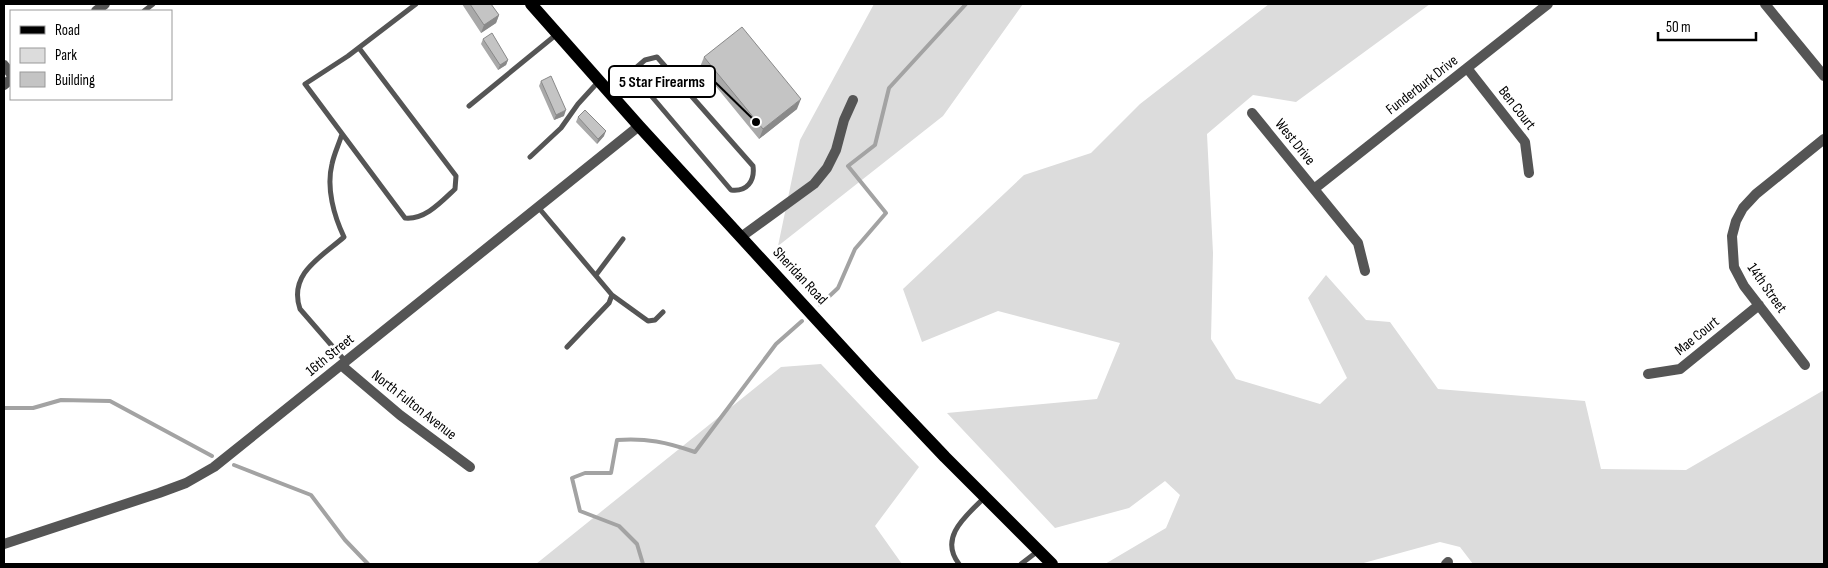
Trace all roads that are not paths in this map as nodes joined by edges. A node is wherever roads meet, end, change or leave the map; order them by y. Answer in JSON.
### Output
{"nodes":[{"id":1,"x":416,"y":4,"type":"edge"},
{"id":2,"x":531,"y":4,"type":"edge"},
{"id":3,"x":1548,"y":4,"type":"edge"},
{"id":4,"x":1766,"y":4,"type":"edge"},
{"id":5,"x":557,"y":34,"type":"junction"},
{"id":6,"x":359,"y":48,"type":"junction"},
{"id":7,"x":1467,"y":68,"type":"junction"},
{"id":8,"x":631,"y":72,"type":"junction"},
{"id":9,"x":1824,"y":76,"type":"edge"},
{"id":10,"x":604,"y":86,"type":"junction"},
{"id":11,"x":853,"y":100,"type":"dead end"},
{"id":12,"x":469,"y":106,"type":"dead end"},
{"id":13,"x":1252,"y":113,"type":"dead end"},
{"id":14,"x":640,"y":126,"type":"junction"},
{"id":15,"x":342,"y":134,"type":"junction"},
{"id":16,"x":1824,"y":139,"type":"edge"},
{"id":17,"x":530,"y":157,"type":"dead end"},
{"id":18,"x":1529,"y":173,"type":"dead end"},
{"id":19,"x":1314,"y":189,"type":"junction"},
{"id":20,"x":538,"y":207,"type":"junction"},
{"id":21,"x":741,"y":237,"type":"junction"},
{"id":22,"x":623,"y":238,"type":"dead end"},
{"id":23,"x":1364,"y":271,"type":"dead end"},
{"id":24,"x":596,"y":275,"type":"junction"},
{"id":25,"x":612,"y":295,"type":"junction"},
{"id":26,"x":1759,"y":305,"type":"junction"},
{"id":27,"x":663,"y":312,"type":"dead end"},
{"id":28,"x":567,"y":347,"type":"dead end"},
{"id":29,"x":343,"y":364,"type":"junction"},
{"id":30,"x":1805,"y":365,"type":"dead end"},
{"id":31,"x":1648,"y":374,"type":"dead end"},
{"id":32,"x":470,"y":468,"type":"dead end"},
{"id":33,"x":985,"y":497,"type":"junction"},
{"id":34,"x":4,"y":544,"type":"edge"},
{"id":35,"x":1038,"y":551,"type":"junction"},
{"id":36,"x":959,"y":564,"type":"edge"},
{"id":37,"x":1021,"y":564,"type":"edge"},
{"id":38,"x":1052,"y":564,"type":"edge"}],
"edges":[{"from":1,"to":6,"type":"lane"},
{"from":2,"to":5,"type":"main road","name":"Sheridan Road"},
{"from":3,"to":7,"type":"street","name":"Funderburk Drive"},
{"from":4,"to":9,"type":"street"},
{"from":5,"to":10,"type":"main road","name":"Sheridan Road"},
{"from":5,"to":12,"type":"lane"},
{"from":6,"to":15,"type":"lane"},
{"from":6,"to":15,"type":"lane"},
{"from":7,"to":18,"type":"street","name":"Ben Court"},
{"from":7,"to":19,"type":"street","name":"Funderburk Drive"},
{"from":8,"to":8,"type":"lane"},
{"from":8,"to":10,"type":"lane"},
{"from":10,"to":14,"type":"main road","name":"Sheridan Road"},
{"from":10,"to":17,"type":"lane"},
{"from":11,"to":21,"type":"street"},
{"from":13,"to":19,"type":"street","name":"West Drive"},
{"from":14,"to":20,"type":"street","name":"16th Street"},
{"from":14,"to":21,"type":"main road","name":"Sheridan Road"},
{"from":15,"to":29,"type":"lane"},
{"from":16,"to":26,"type":"street","name":"14th Street"},
{"from":19,"to":23,"type":"street","name":"West Drive"},
{"from":20,"to":24,"type":"lane"},
{"from":20,"to":29,"type":"street","name":"16th Street"},
{"from":21,"to":33,"type":"main road","name":"Sheridan Road"},
{"from":22,"to":24,"type":"lane"},
{"from":24,"to":25,"type":"lane"},
{"from":25,"to":27,"type":"lane"},
{"from":25,"to":28,"type":"lane"},
{"from":26,"to":30,"type":"street","name":"14th Street"},
{"from":26,"to":31,"type":"street","name":"Mae Court"},
{"from":29,"to":32,"type":"street","name":"North Fulton Avenue"},
{"from":29,"to":34,"type":"street","name":"16th Street"},
{"from":33,"to":35,"type":"main road","name":"Sheridan Road"},
{"from":33,"to":36,"type":"lane"},
{"from":35,"to":37,"type":"lane"},
{"from":35,"to":38,"type":"main road","name":"Sheridan Road"}]}
